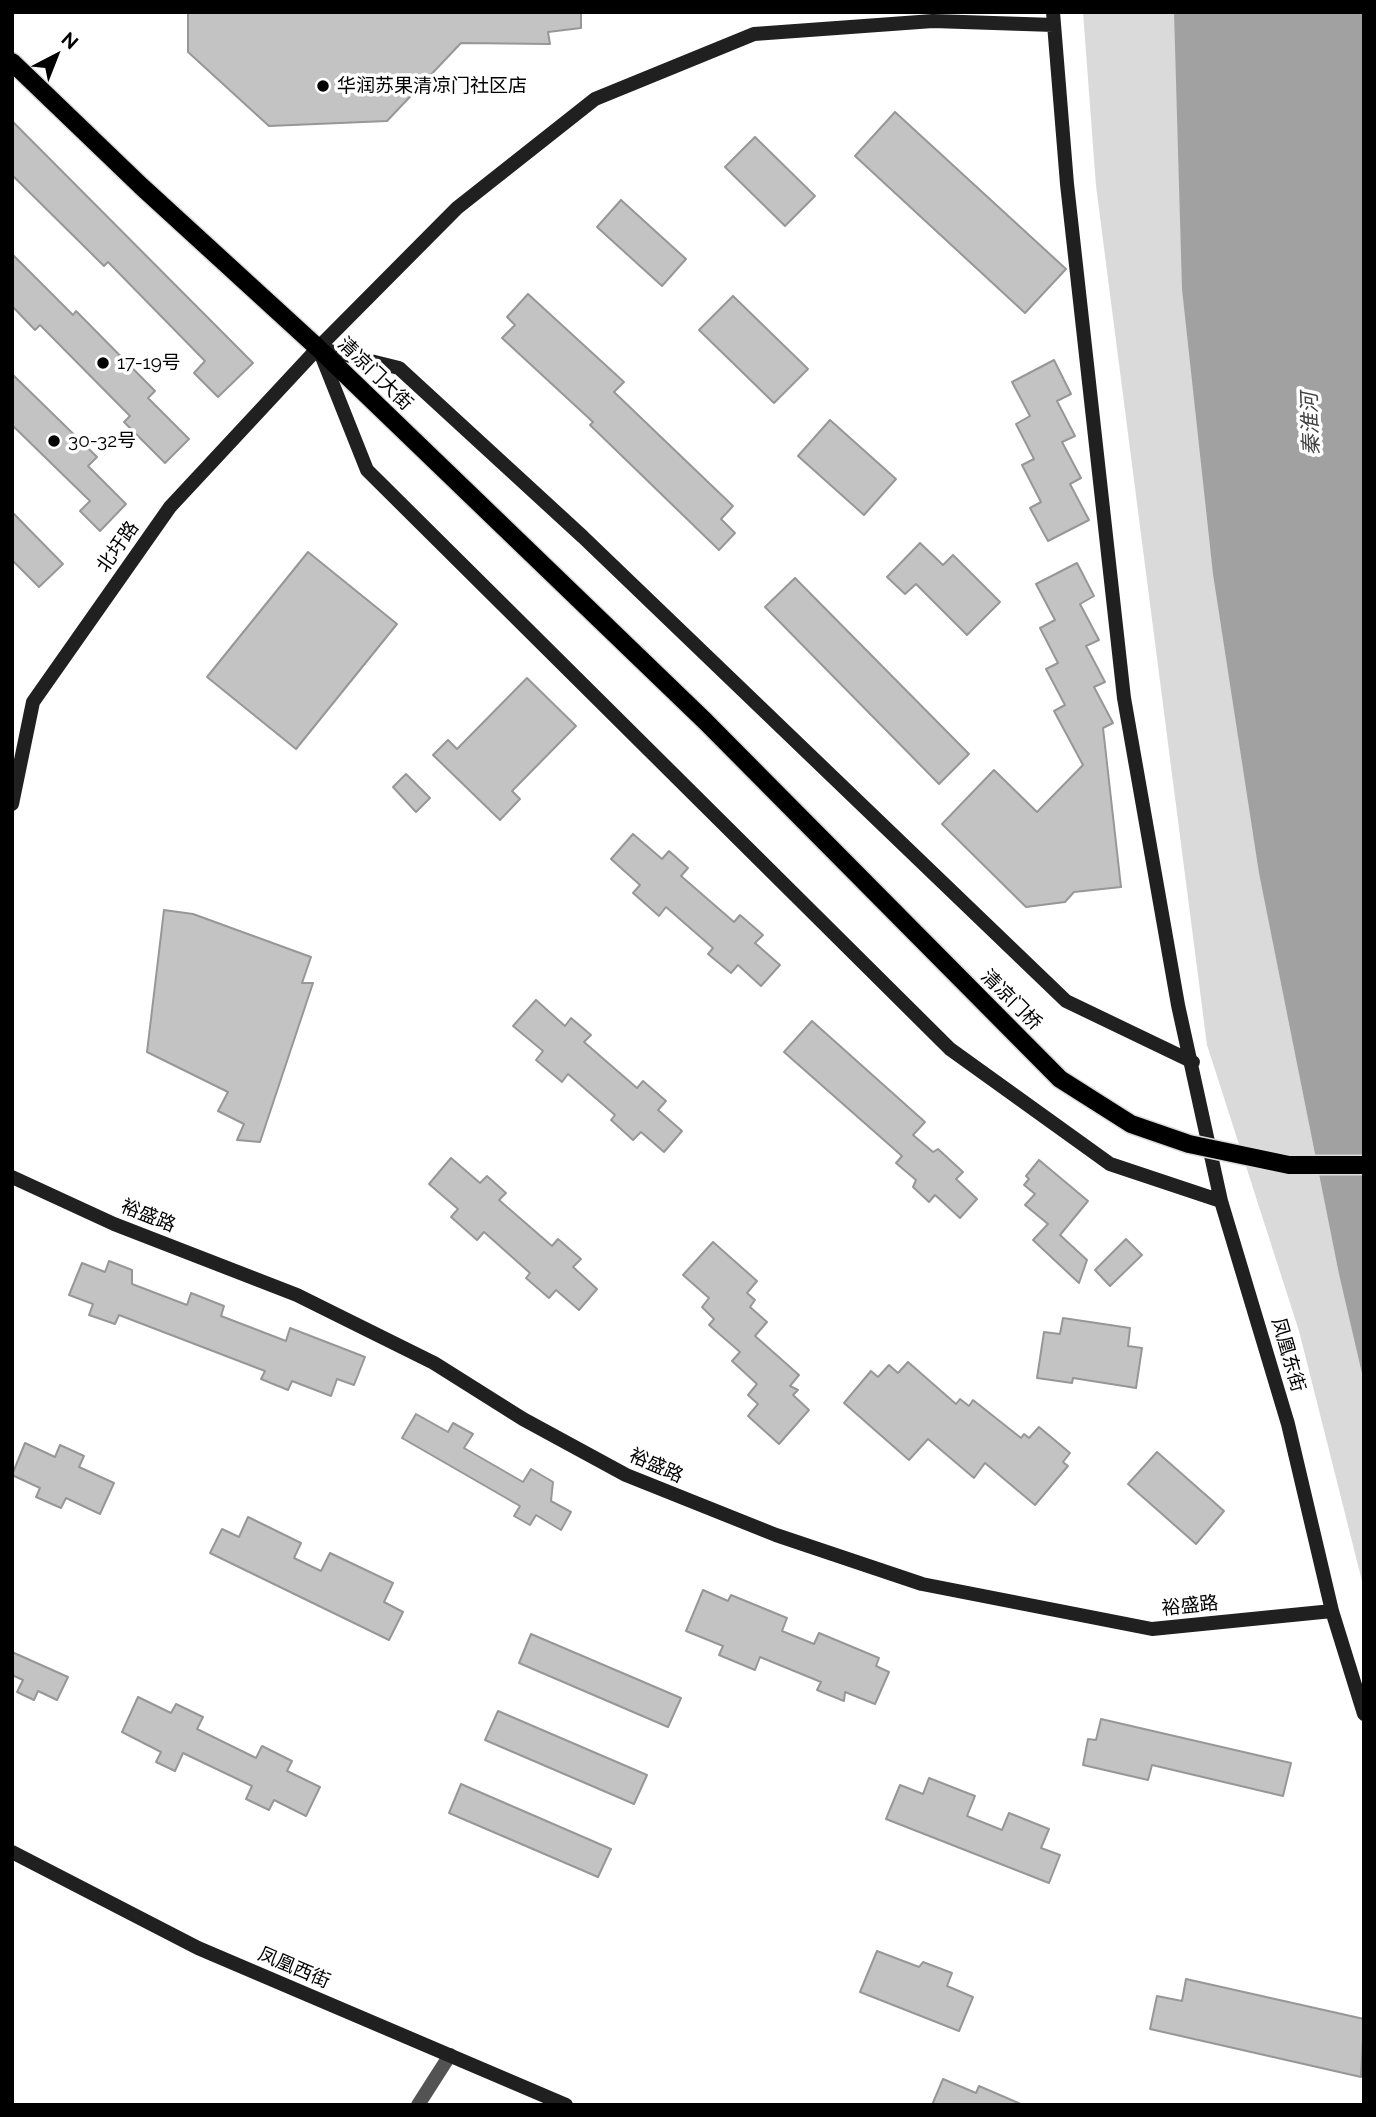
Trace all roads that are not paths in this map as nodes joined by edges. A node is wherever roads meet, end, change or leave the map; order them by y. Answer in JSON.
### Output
{"nodes":[{"id":1,"x":1054,"y":19,"type":"edge"},
{"id":2,"x":12,"y":62,"type":"edge"},
{"id":3,"x":318,"y":348,"type":"junction"},
{"id":4,"x":705,"y":721,"type":"joint"},
{"id":5,"x":12,"y":804,"type":"edge"},
{"id":6,"x":1193,"y":1062,"type":"junction"},
{"id":7,"x":1364,"y":1165,"type":"edge"},
{"id":8,"x":12,"y":1177,"type":"edge"},
{"id":9,"x":1221,"y":1201,"type":"junction"},
{"id":10,"x":1332,"y":1611,"type":"junction"},
{"id":11,"x":1364,"y":1714,"type":"edge"},
{"id":12,"x":12,"y":1852,"type":"edge"},
{"id":13,"x":450,"y":2055,"type":"junction"},
{"id":14,"x":418,"y":2105,"type":"edge"},
{"id":15,"x":566,"y":2105,"type":"edge"}],
"edges":[{"from":1,"to":3,"type":"street","name":"北圩路"},
{"from":1,"to":6,"type":"street","name":"凤凰东街"},
{"from":2,"to":3,"type":"main road","name":"清凉门大街"},
{"from":3,"to":4,"type":"main road","name":"清凉门大街"},
{"from":3,"to":5,"type":"street","name":"北圩路"},
{"from":3,"to":6,"type":"street"},
{"from":3,"to":9,"type":"street"},
{"from":4,"to":7,"type":"main road","name":"清凉门桥","bridge":true},
{"from":6,"to":9,"type":"street","name":"凤凰东街"},
{"from":8,"to":10,"type":"street","name":"裕盛路"},
{"from":9,"to":10,"type":"street","name":"凤凰东街"},
{"from":10,"to":11,"type":"street","name":"凤凰东街"},
{"from":12,"to":13,"type":"street","name":"凤凰西街"},
{"from":13,"to":14,"type":"street"},
{"from":13,"to":15,"type":"street","name":"凤凰西街"}]}
